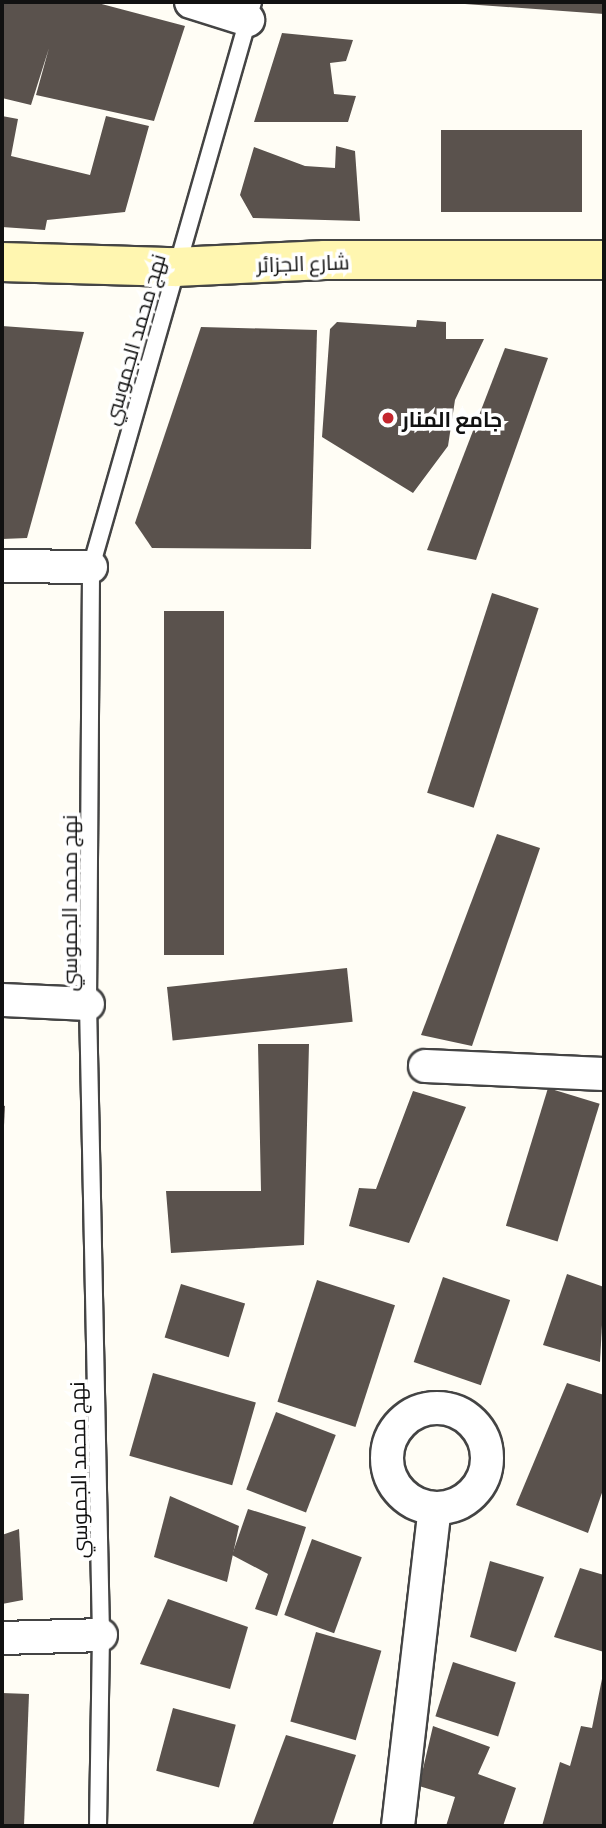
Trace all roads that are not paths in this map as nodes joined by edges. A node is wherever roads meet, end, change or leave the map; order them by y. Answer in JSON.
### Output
{"nodes":[{"id":1,"x":191,"y":2,"type":"edge"},
{"id":2,"x":251,"y":11,"type":"edge"},
{"id":3,"x":604,"y":260,"type":"edge"},
{"id":4,"x":2,"y":262,"type":"edge"},
{"id":5,"x":175,"y":267,"type":"junction"},
{"id":6,"x":2,"y":566,"type":"edge"},
{"id":7,"x":92,"y":567,"type":"junction"},
{"id":8,"x":2,"y":1000,"type":"edge"},
{"id":9,"x":88,"y":1004,"type":"junction"},
{"id":10,"x":425,"y":1066,"type":"dead end"},
{"id":11,"x":604,"y":1074,"type":"edge"},
{"id":12,"x":435,"y":1508,"type":"dead end"},
{"id":13,"x":101,"y":1634,"type":"junction"},
{"id":14,"x":2,"y":1638,"type":"edge"},
{"id":15,"x":97,"y":1826,"type":"edge"},
{"id":16,"x":398,"y":1826,"type":"edge"}],
"edges":[{"from":1,"to":2,"type":"street"},
{"from":2,"to":5,"type":"lane","name":"نهج محمد الجموسي"},
{"from":3,"to":5,"type":"street","name":"شارع الجزائر"},
{"from":4,"to":5,"type":"street","name":"شارع الجزائر"},
{"from":5,"to":7,"type":"lane","name":"نهج محمد الجموسي"},
{"from":6,"to":7,"type":"street"},
{"from":7,"to":9,"type":"lane","name":"نهج محمد الجموسي"},
{"from":8,"to":9,"type":"street"},
{"from":9,"to":13,"type":"lane","name":"نهج محمد الجموسي"},
{"from":10,"to":11,"type":"street"},
{"from":12,"to":16,"type":"street"},
{"from":13,"to":14,"type":"street"},
{"from":13,"to":15,"type":"lane","name":"نهج محمد الجموسي"}]}
